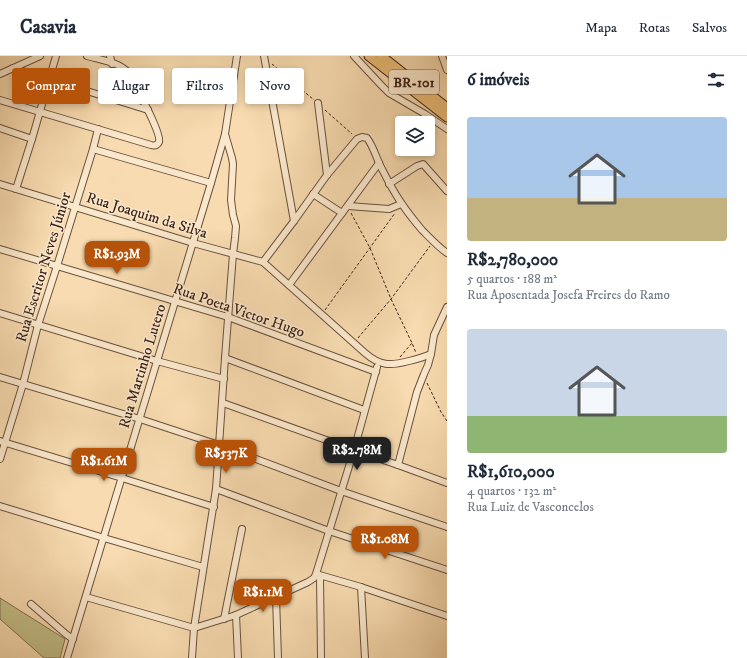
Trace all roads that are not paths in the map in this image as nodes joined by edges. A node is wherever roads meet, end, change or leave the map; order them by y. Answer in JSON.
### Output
{"nodes":[{"id":1,"x":40,"y":56,"type":"edge"},
{"id":2,"x":56,"y":56,"type":"edge"},
{"id":3,"x":87,"y":56,"type":"edge"},
{"id":4,"x":110,"y":56,"type":"edge"},
{"id":5,"x":237,"y":56,"type":"edge"},
{"id":6,"x":354,"y":56,"type":"edge"},
{"id":7,"x":369,"y":56,"type":"edge"},
{"id":8,"x":381,"y":56,"type":"edge"},
{"id":9,"x":442,"y":56,"type":"edge"},
{"id":10,"x":264,"y":57,"type":"edge"},
{"id":11,"x":112,"y":64,"type":"junction"},
{"id":12,"x":12,"y":68,"type":"edge"},
{"id":13,"x":13,"y":68,"type":"edge"},
{"id":14,"x":53,"y":68,"type":"edge"},
{"id":15,"x":447,"y":70,"type":"edge"},
{"id":16,"x":0,"y":74,"type":"edge"},
{"id":17,"x":90,"y":92,"type":"edge"},
{"id":18,"x":0,"y":100,"type":"edge"},
{"id":19,"x":318,"y":103,"type":"road end"},
{"id":20,"x":42,"y":104,"type":"edge"},
{"id":21,"x":447,"y":108,"type":"edge"},
{"id":22,"x":148,"y":110,"type":"junction"},
{"id":23,"x":40,"y":112,"type":"junction"},
{"id":24,"x":447,"y":117,"type":"edge"},
{"id":25,"x":0,"y":128,"type":"edge"},
{"id":26,"x":98,"y":129,"type":"junction"},
{"id":27,"x":447,"y":129,"type":"edge"},
{"id":28,"x":225,"y":134,"type":"junction"},
{"id":29,"x":32,"y":138,"type":"junction"},
{"id":30,"x":93,"y":149,"type":"junction"},
{"id":31,"x":379,"y":163,"type":"junction"},
{"id":32,"x":327,"y":175,"type":"junction"},
{"id":33,"x":211,"y":183,"type":"junction"},
{"id":34,"x":0,"y":184,"type":"edge"},
{"id":35,"x":389,"y":184,"type":"junction"},
{"id":36,"x":16,"y":189,"type":"junction"},
{"id":37,"x":447,"y":191,"type":"edge"},
{"id":38,"x":314,"y":194,"type":"junction"},
{"id":39,"x":401,"y":204,"type":"junction"},
{"id":40,"x":75,"y":206,"type":"junction"},
{"id":41,"x":348,"y":206,"type":"junction"},
{"id":42,"x":342,"y":213,"type":"junction"},
{"id":43,"x":294,"y":221,"type":"junction"},
{"id":44,"x":193,"y":242,"type":"junction"},
{"id":45,"x":0,"y":249,"type":"edge"},
{"id":46,"x":447,"y":253,"type":"edge"},
{"id":47,"x":233,"y":254,"type":"junction"},
{"id":48,"x":263,"y":262,"type":"junction"},
{"id":49,"x":58,"y":266,"type":"junction"},
{"id":50,"x":289,"y":285,"type":"junction"},
{"id":51,"x":175,"y":302,"type":"junction"},
{"id":52,"x":447,"y":307,"type":"edge"},
{"id":53,"x":0,"y":313,"type":"edge"},
{"id":54,"x":228,"y":317,"type":"junction"},
{"id":55,"x":38,"y":325,"type":"junction"},
{"id":56,"x":431,"y":354,"type":"junction"},
{"id":57,"x":225,"y":358,"type":"junction"},
{"id":58,"x":157,"y":361,"type":"junction"},
{"id":59,"x":379,"y":362,"type":"junction"},
{"id":60,"x":376,"y":372,"type":"junction"},
{"id":61,"x":0,"y":377,"type":"edge"},
{"id":62,"x":224,"y":379,"type":"junction"},
{"id":63,"x":23,"y":384,"type":"junction"},
{"id":64,"x":223,"y":403,"type":"junction"},
{"id":65,"x":364,"y":410,"type":"junction"},
{"id":66,"x":140,"y":418,"type":"junction"},
{"id":67,"x":2,"y":441,"type":"edge"},
{"id":68,"x":219,"y":445,"type":"junction"},
{"id":69,"x":354,"y":450,"type":"junction"},
{"id":70,"x":0,"y":459,"type":"edge"},
{"id":71,"x":398,"y":465,"type":"junction"},
{"id":72,"x":122,"y":478,"type":"junction"},
{"id":73,"x":447,"y":483,"type":"edge"},
{"id":74,"x":216,"y":489,"type":"junction"},
{"id":75,"x":341,"y":491,"type":"junction"},
{"id":76,"x":0,"y":506,"type":"edge"},
{"id":77,"x":214,"y":507,"type":"junction"},
{"id":78,"x":447,"y":527,"type":"edge"},
{"id":79,"x":242,"y":529,"type":"dead end"},
{"id":80,"x":329,"y":531,"type":"junction"},
{"id":81,"x":104,"y":538,"type":"junction"},
{"id":82,"x":203,"y":567,"type":"junction"},
{"id":83,"x":447,"y":570,"type":"edge"},
{"id":84,"x":318,"y":575,"type":"junction"},
{"id":85,"x":362,"y":587,"type":"junction"},
{"id":86,"x":86,"y":597,"type":"junction"},
{"id":87,"x":276,"y":597,"type":"junction"},
{"id":88,"x":31,"y":604,"type":"dead end"},
{"id":89,"x":236,"y":615,"type":"junction"},
{"id":90,"x":447,"y":616,"type":"edge"},
{"id":91,"x":224,"y":619,"type":"junction"},
{"id":92,"x":194,"y":628,"type":"junction"},
{"id":93,"x":73,"y":639,"type":"junction"},
{"id":94,"x":67,"y":658,"type":"edge"},
{"id":95,"x":192,"y":658,"type":"edge"},
{"id":96,"x":238,"y":658,"type":"edge"},
{"id":97,"x":278,"y":658,"type":"edge"},
{"id":98,"x":320,"y":658,"type":"edge"},
{"id":99,"x":365,"y":658,"type":"edge"}],
"edges":[{"from":1,"to":13,"type":"street"},
{"from":2,"to":14,"type":"street"},
{"from":3,"to":11,"type":"street"},
{"from":4,"to":11,"type":"street"},
{"from":5,"to":28,"type":"street","name":"Rua Martinho Lutero"},
{"from":6,"to":27,"type":"street"},
{"from":7,"to":24,"type":"highway","number":"BR-101"},
{"from":8,"to":21,"type":"highway","number":"BR-101"},
{"from":9,"to":15,"type":"street"},
{"from":10,"to":43,"type":"street"},
{"from":11,"to":22,"type":"street"},
{"from":12,"to":16,"type":"street"},
{"from":17,"to":22,"type":"street"},
{"from":18,"to":23,"type":"street"},
{"from":19,"to":32,"type":"street"},
{"from":20,"to":23,"type":"street"},
{"from":22,"to":26,"type":"street"},
{"from":23,"to":26,"type":"street"},
{"from":23,"to":29,"type":"street"},
{"from":25,"to":29,"type":"street"},
{"from":26,"to":30,"type":"street","name":"Rua Escritor Neves Júnior"},
{"from":28,"to":33,"type":"street","name":"Rua Martinho Lutero"},
{"from":28,"to":47,"type":"street"},
{"from":29,"to":36,"type":"street"},
{"from":30,"to":33,"type":"street"},
{"from":30,"to":40,"type":"street","name":"Rua Escritor Neves Júnior"},
{"from":31,"to":32,"type":"street"},
{"from":31,"to":35,"type":"street"},
{"from":31,"to":41,"type":"street"},
{"from":32,"to":38,"type":"street"},
{"from":33,"to":44,"type":"street","name":"Rua Martinho Lutero"},
{"from":34,"to":36,"type":"street","name":"Rua Joaquim da Silva"},
{"from":35,"to":37,"type":"street"},
{"from":35,"to":39,"type":"street"},
{"from":36,"to":40,"type":"street","name":"Rua Joaquim da Silva"},
{"from":38,"to":42,"type":"street"},
{"from":38,"to":43,"type":"street"},
{"from":39,"to":41,"type":"street"},
{"from":39,"to":46,"type":"street"},
{"from":40,"to":44,"type":"street","name":"Rua Joaquim da Silva"},
{"from":40,"to":49,"type":"street","name":"Rua Escritor Neves Júnior"},
{"from":41,"to":42,"type":"street"},
{"from":42,"to":50,"type":"street"},
{"from":43,"to":48,"type":"street"},
{"from":44,"to":47,"type":"street","name":"Rua Joaquim da Silva"},
{"from":44,"to":51,"type":"street","name":"Rua Martinho Lutero"},
{"from":45,"to":49,"type":"street","name":"Rua Poeta Victor Hugo"},
{"from":47,"to":48,"type":"street","name":"Rua Joaquim da Silva"},
{"from":47,"to":54,"type":"street"},
{"from":48,"to":50,"type":"street"},
{"from":49,"to":51,"type":"street","name":"Rua Poeta Victor Hugo"},
{"from":49,"to":55,"type":"street","name":"Rua Escritor Neves Júnior"},
{"from":50,"to":59,"type":"street"},
{"from":51,"to":54,"type":"street","name":"Rua Poeta Victor Hugo"},
{"from":51,"to":58,"type":"street","name":"Rua Martinho Lutero"},
{"from":52,"to":56,"type":"street"},
{"from":53,"to":55,"type":"street"},
{"from":54,"to":57,"type":"street"},
{"from":54,"to":60,"type":"street","name":"Rua Poeta Victor Hugo"},
{"from":55,"to":58,"type":"street"},
{"from":55,"to":63,"type":"street","name":"Rua Escritor Neves Júnior"},
{"from":56,"to":59,"type":"street"},
{"from":56,"to":71,"type":"street"},
{"from":57,"to":62,"type":"street"},
{"from":57,"to":65,"type":"street"},
{"from":58,"to":62,"type":"street"},
{"from":58,"to":66,"type":"street","name":"Rua Martinho Lutero"},
{"from":59,"to":60,"type":"street"},
{"from":60,"to":65,"type":"street"},
{"from":61,"to":63,"type":"street"},
{"from":62,"to":64,"type":"street"},
{"from":63,"to":66,"type":"street"},
{"from":63,"to":67,"type":"street","name":"Rua Escritor Neves Júnior"},
{"from":64,"to":68,"type":"street"},
{"from":64,"to":69,"type":"street"},
{"from":65,"to":69,"type":"street"},
{"from":66,"to":68,"type":"street"},
{"from":66,"to":72,"type":"street","name":"Rua Martinho Lutero"},
{"from":67,"to":70,"type":"street","name":"Rua Escritor Neves Júnior"},
{"from":67,"to":72,"type":"street"},
{"from":68,"to":74,"type":"street"},
{"from":68,"to":75,"type":"street"},
{"from":69,"to":71,"type":"street"},
{"from":69,"to":75,"type":"street"},
{"from":71,"to":73,"type":"street"},
{"from":72,"to":77,"type":"street"},
{"from":72,"to":81,"type":"street","name":"Rua Martinho Lutero"},
{"from":74,"to":77,"type":"street"},
{"from":74,"to":80,"type":"street"},
{"from":75,"to":78,"type":"street"},
{"from":75,"to":80,"type":"street"},
{"from":76,"to":81,"type":"street"},
{"from":77,"to":82,"type":"street"},
{"from":79,"to":91,"type":"street"},
{"from":80,"to":83,"type":"street"},
{"from":80,"to":84,"type":"street"},
{"from":81,"to":82,"type":"street"},
{"from":81,"to":86,"type":"street","name":"Rua Martinho Lutero"},
{"from":82,"to":92,"type":"street"},
{"from":84,"to":85,"type":"street"},
{"from":84,"to":87,"type":"street"},
{"from":84,"to":98,"type":"street"},
{"from":85,"to":90,"type":"street"},
{"from":85,"to":99,"type":"street"},
{"from":86,"to":92,"type":"street"},
{"from":86,"to":93,"type":"street","name":"Rua Martinho Lutero"},
{"from":87,"to":89,"type":"street"},
{"from":87,"to":97,"type":"street"},
{"from":88,"to":93,"type":"street"},
{"from":89,"to":91,"type":"street"},
{"from":89,"to":96,"type":"street"},
{"from":91,"to":92,"type":"street"},
{"from":92,"to":95,"type":"street"},
{"from":93,"to":94,"type":"street","name":"Rua Martinho Lutero"}]}
